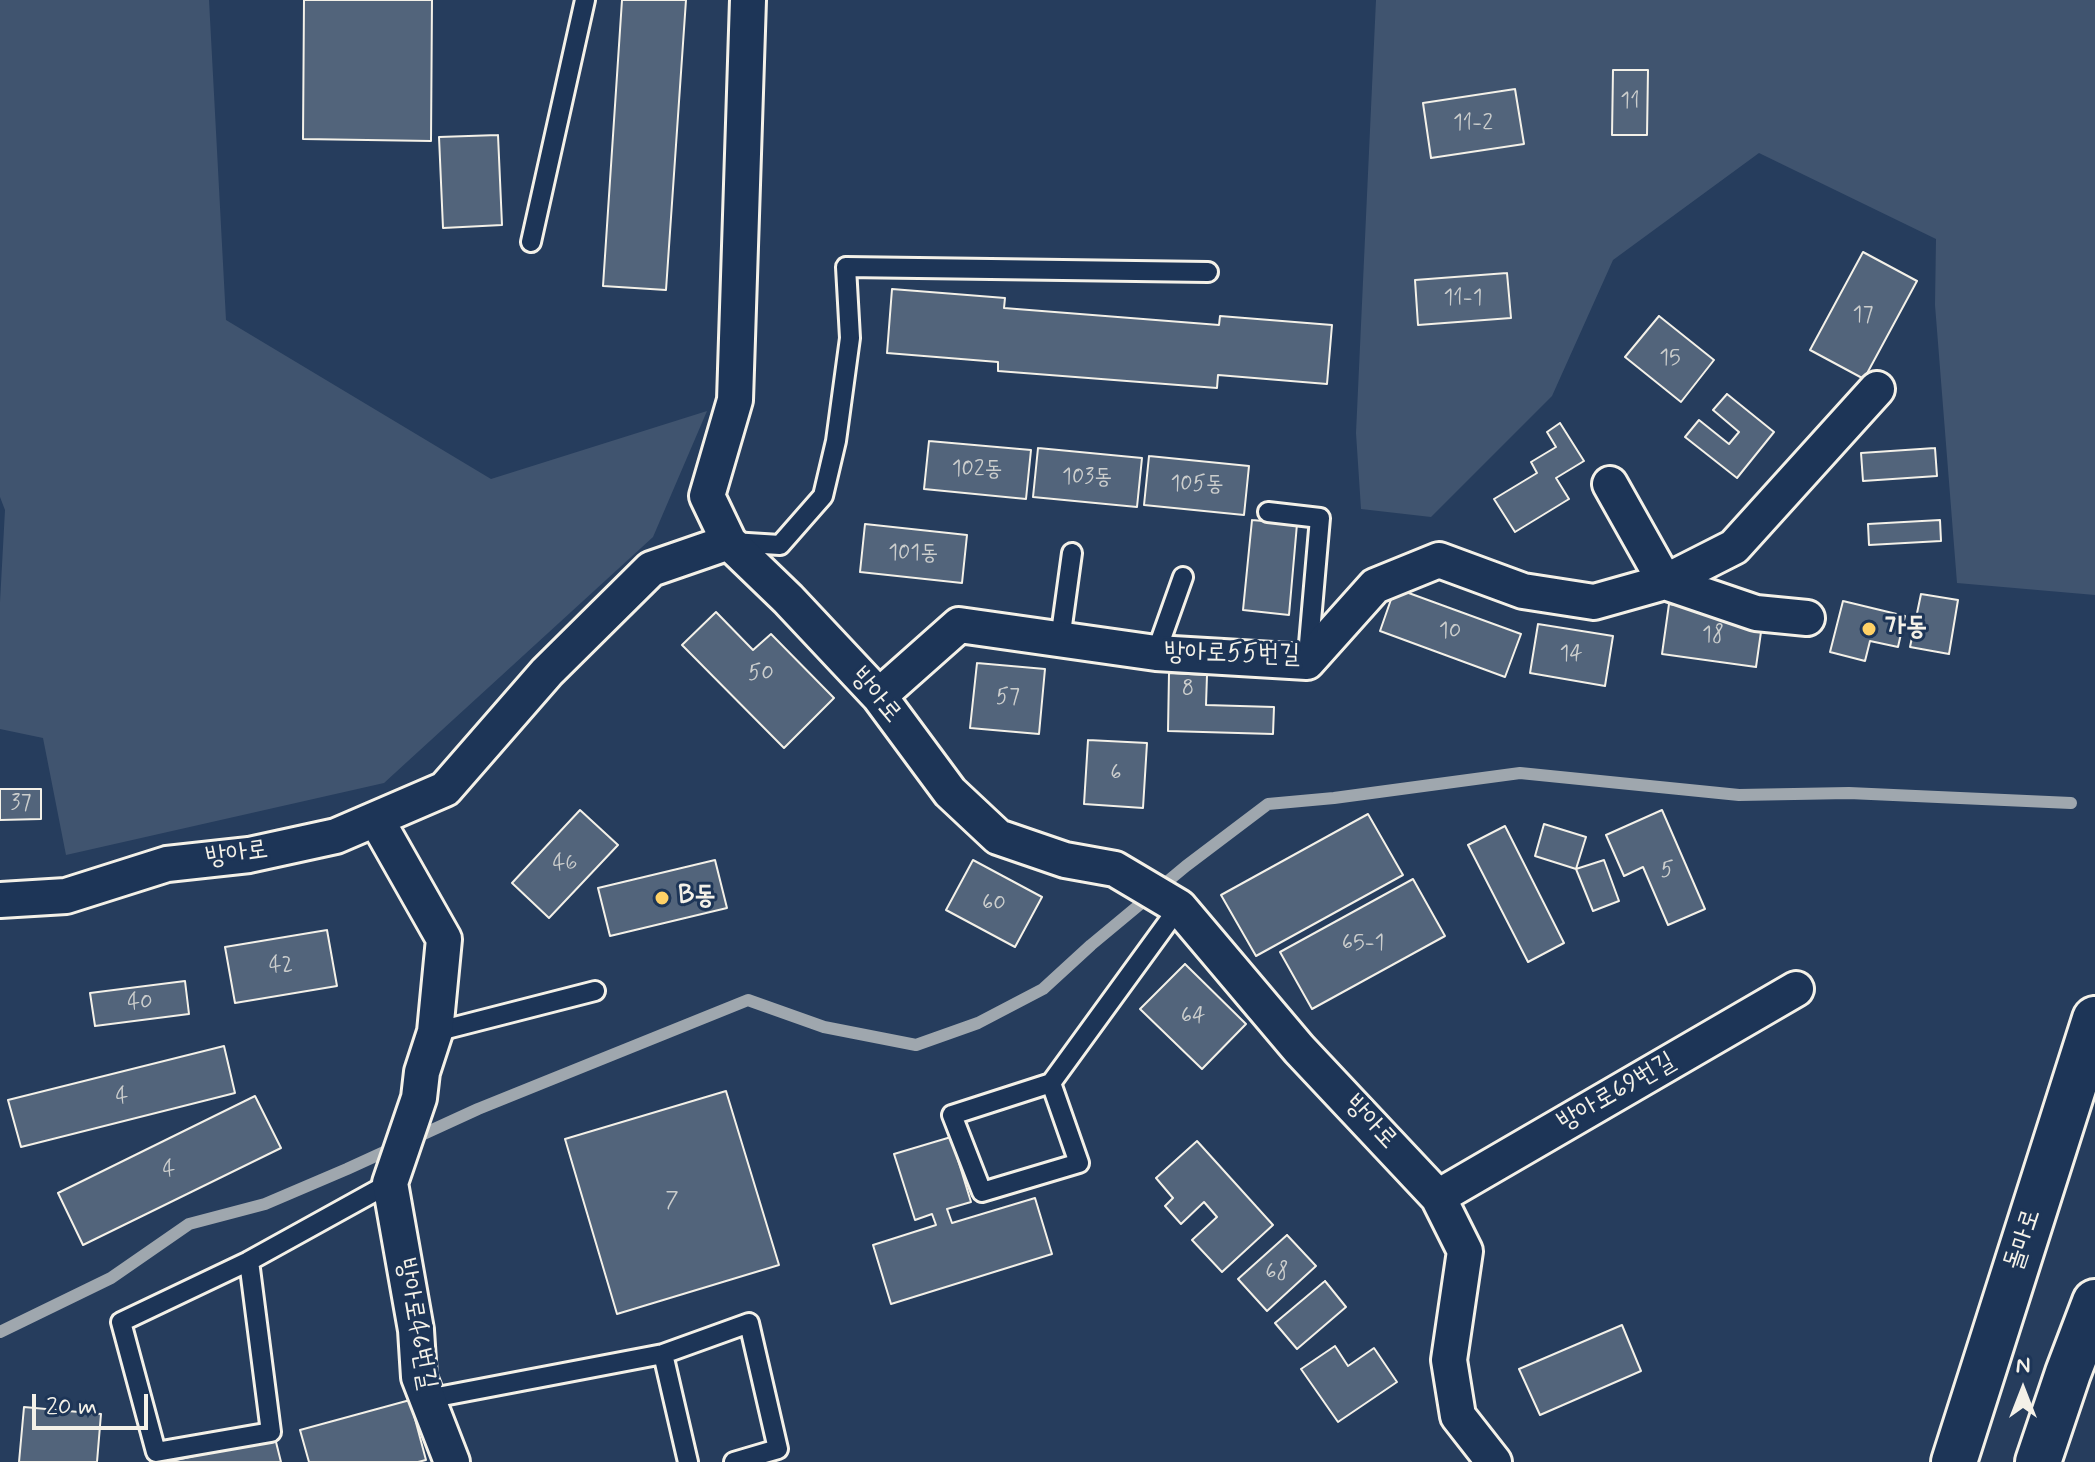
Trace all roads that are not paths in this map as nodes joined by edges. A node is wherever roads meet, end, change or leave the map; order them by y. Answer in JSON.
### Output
{"nodes":[{"id":1,"x":585,"y":0,"type":"edge"},
{"id":2,"x":748,"y":0,"type":"edge"},
{"id":3,"x":531,"y":242,"type":"dead end"},
{"id":4,"x":1208,"y":272,"type":"dead end"},
{"id":5,"x":1877,"y":389,"type":"dead end"},
{"id":6,"x":1610,"y":484,"type":"dead end"},
{"id":7,"x":1268,"y":512,"type":"dead end"},
{"id":8,"x":729,"y":542,"type":"junction"},
{"id":9,"x":1072,"y":553,"type":"dead end"},
{"id":10,"x":1183,"y":577,"type":"dead end"},
{"id":11,"x":1665,"y":582,"type":"junction"},
{"id":12,"x":1807,"y":618,"type":"dead end"},
{"id":13,"x":1060,"y":640,"type":"junction"},
{"id":14,"x":1156,"y":653,"type":"junction"},
{"id":15,"x":1307,"y":662,"type":"junction"},
{"id":16,"x":879,"y":696,"type":"junction"},
{"id":17,"x":376,"y":819,"type":"junction"},
{"id":18,"x":0,"y":900,"type":"edge"},
{"id":19,"x":1179,"y":907,"type":"junction"},
{"id":20,"x":1796,"y":989,"type":"dead end"},
{"id":21,"x":595,"y":991,"type":"dead end"},
{"id":22,"x":2095,"y":1019,"type":"edge"},
{"id":23,"x":435,"y":1032,"type":"junction"},
{"id":24,"x":1051,"y":1083,"type":"junction"},
{"id":25,"x":390,"y":1183,"type":"junction"},
{"id":26,"x":1438,"y":1197,"type":"junction"},
{"id":27,"x":249,"y":1261,"type":"junction"},
{"id":28,"x":2095,"y":1302,"type":"edge"},
{"id":29,"x":663,"y":1354,"type":"junction"},
{"id":30,"x":427,"y":1399,"type":"junction"},
{"id":31,"x":452,"y":1462,"type":"edge"},
{"id":32,"x":688,"y":1462,"type":"edge"},
{"id":33,"x":734,"y":1462,"type":"edge"},
{"id":34,"x":1494,"y":1462,"type":"edge"},
{"id":35,"x":1954,"y":1462,"type":"edge"},
{"id":36,"x":2038,"y":1462,"type":"edge"}],
"edges":[{"from":1,"to":3,"type":"lane"},
{"from":2,"to":8,"type":"street"},
{"from":4,"to":8,"type":"lane"},
{"from":5,"to":11,"type":"street","name":"방아로55번길"},
{"from":6,"to":11,"type":"street"},
{"from":7,"to":15,"type":"lane"},
{"from":8,"to":16,"type":"street","name":"방아로"},
{"from":8,"to":17,"type":"street","name":"방아로"},
{"from":9,"to":13,"type":"lane"},
{"from":10,"to":14,"type":"lane"},
{"from":11,"to":12,"type":"street"},
{"from":11,"to":15,"type":"street","name":"방아로55번길"},
{"from":13,"to":14,"type":"street","name":"방아로55번길"},
{"from":13,"to":16,"type":"street","name":"방아로55번길"},
{"from":14,"to":15,"type":"street","name":"방아로55번길"},
{"from":16,"to":19,"type":"street","name":"방아로"},
{"from":17,"to":18,"type":"street","name":"방아로"},
{"from":17,"to":23,"type":"street"},
{"from":19,"to":24,"type":"lane"},
{"from":19,"to":26,"type":"street","name":"방아로"},
{"from":20,"to":26,"type":"street","name":"방아로69번길"},
{"from":21,"to":23,"type":"lane"},
{"from":22,"to":35,"type":"main road","name":"돌마로"},
{"from":23,"to":25,"type":"street"},
{"from":24,"to":24,"type":"lane"},
{"from":25,"to":27,"type":"lane"},
{"from":25,"to":30,"type":"street","name":"방아로46번길"},
{"from":26,"to":34,"type":"street","name":"방아로"},
{"from":27,"to":27,"type":"lane"},
{"from":28,"to":36,"type":"main road"},
{"from":29,"to":30,"type":"lane"},
{"from":29,"to":32,"type":"lane"},
{"from":29,"to":33,"type":"lane"},
{"from":30,"to":31,"type":"street","name":"방아로46번길"}]}
